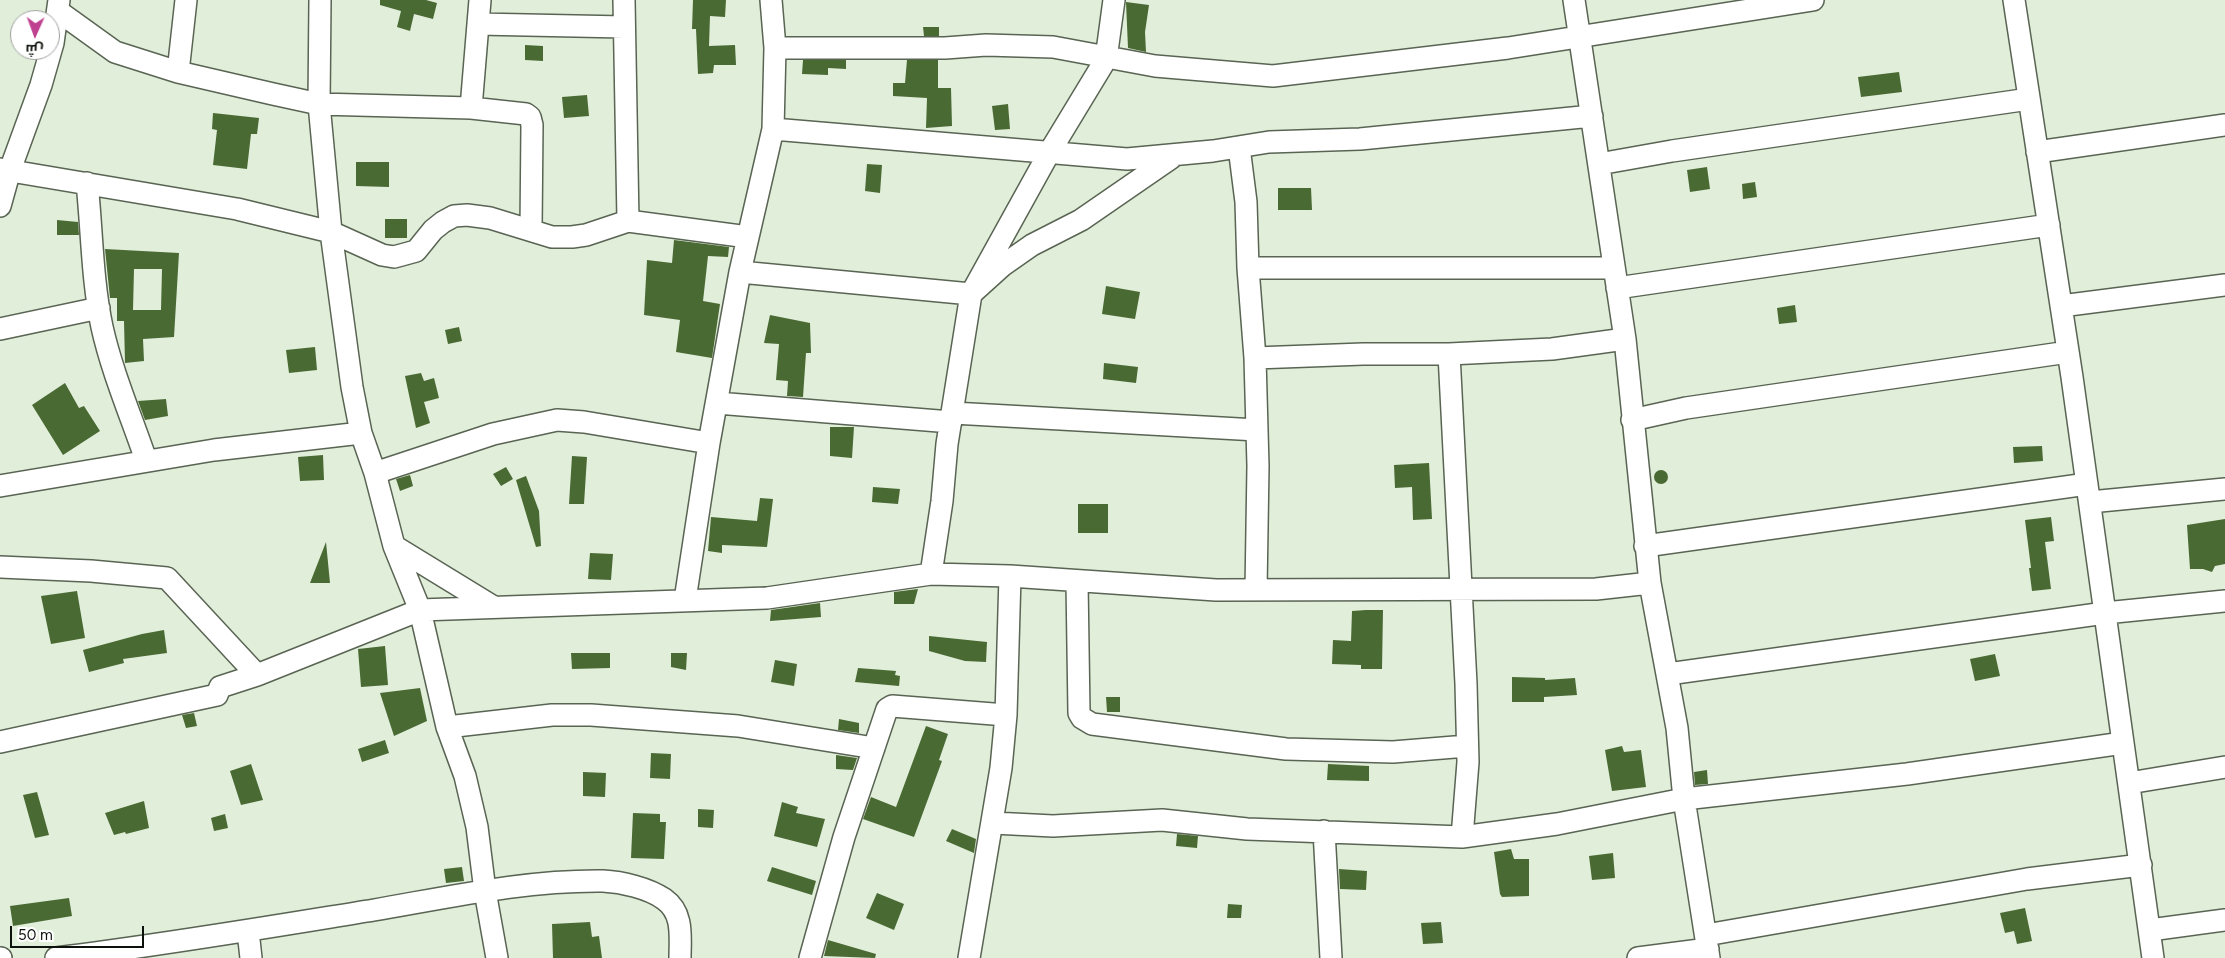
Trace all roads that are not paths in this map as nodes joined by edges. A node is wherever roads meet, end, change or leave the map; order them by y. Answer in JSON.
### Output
{"nodes":[{"id":1,"x":186,"y":0,"type":"edge"},
{"id":2,"x":320,"y":0,"type":"edge"},
{"id":3,"x":480,"y":0,"type":"edge"},
{"id":4,"x":624,"y":0,"type":"edge"},
{"id":5,"x":771,"y":0,"type":"edge"},
{"id":6,"x":1114,"y":0,"type":"edge"},
{"id":7,"x":1574,"y":0,"type":"edge"},
{"id":8,"x":1813,"y":0,"type":"edge"},
{"id":9,"x":2014,"y":0,"type":"edge"},
{"id":10,"x":58,"y":6,"type":"edge"},
{"id":11,"x":478,"y":24,"type":"junction"},
{"id":12,"x":624,"y":27,"type":"junction"},
{"id":13,"x":1580,"y":37,"type":"junction"},
{"id":14,"x":774,"y":48,"type":"junction"},
{"id":15,"x":1106,"y":58,"type":"junction"},
{"id":16,"x":178,"y":72,"type":"junction"},
{"id":17,"x":2029,"y":99,"type":"junction"},
{"id":18,"x":319,"y":104,"type":"junction"},
{"id":19,"x":471,"y":108,"type":"junction"},
{"id":20,"x":1592,"y":116,"type":"junction"},
{"id":21,"x":2225,"y":125,"type":"edge"},
{"id":22,"x":773,"y":129,"type":"junction"},
{"id":23,"x":1239,"y":147,"type":"junction"},
{"id":24,"x":2037,"y":152,"type":"junction"},
{"id":25,"x":1049,"y":153,"type":"junction"},
{"id":26,"x":1175,"y":155,"type":"junction"},
{"id":27,"x":1599,"y":164,"type":"junction"},
{"id":28,"x":5,"y":170,"type":"edge"},
{"id":29,"x":87,"y":183,"type":"junction"},
{"id":30,"x":0,"y":206,"type":"edge"},
{"id":31,"x":628,"y":221,"type":"junction"},
{"id":32,"x":2049,"y":225,"type":"junction"},
{"id":33,"x":530,"y":230,"type":"junction"},
{"id":34,"x":332,"y":232,"type":"junction"},
{"id":35,"x":748,"y":237,"type":"junction"},
{"id":36,"x":1248,"y":268,"type":"junction"},
{"id":37,"x":740,"y":272,"type":"junction"},
{"id":38,"x":1616,"y":278,"type":"junction"},
{"id":39,"x":2225,"y":284,"type":"edge"},
{"id":40,"x":971,"y":294,"type":"junction"},
{"id":41,"x":2061,"y":306,"type":"junction"},
{"id":42,"x":99,"y":308,"type":"junction"},
{"id":43,"x":0,"y":330,"type":"edge"},
{"id":44,"x":1625,"y":339,"type":"junction"},
{"id":45,"x":2068,"y":352,"type":"junction"},
{"id":46,"x":1449,"y":354,"type":"junction"},
{"id":47,"x":1255,"y":358,"type":"junction"},
{"id":48,"x":717,"y":403,"type":"junction"},
{"id":49,"x":952,"y":417,"type":"junction"},
{"id":50,"x":1632,"y":420,"type":"junction"},
{"id":51,"x":1257,"y":430,"type":"junction"},
{"id":52,"x":361,"y":433,"type":"junction"},
{"id":53,"x":708,"y":443,"type":"junction"},
{"id":54,"x":146,"y":460,"type":"junction"},
{"id":55,"x":375,"y":473,"type":"junction"},
{"id":56,"x":0,"y":486,"type":"edge"},
{"id":57,"x":2225,"y":489,"type":"edge"},
{"id":58,"x":2088,"y":493,"type":"junction"},
{"id":59,"x":394,"y":546,"type":"junction"},
{"id":60,"x":1645,"y":546,"type":"junction"},
{"id":61,"x":0,"y":567,"type":"edge"},
{"id":62,"x":931,"y":574,"type":"junction"},
{"id":63,"x":1010,"y":576,"type":"junction"},
{"id":64,"x":1077,"y":582,"type":"junction"},
{"id":65,"x":1650,"y":584,"type":"junction"},
{"id":66,"x":1256,"y":590,"type":"junction"},
{"id":67,"x":1461,"y":591,"type":"junction"},
{"id":68,"x":686,"y":600,"type":"junction"},
{"id":69,"x":2225,"y":601,"type":"edge"},
{"id":70,"x":492,"y":606,"type":"junction"},
{"id":71,"x":420,"y":610,"type":"junction"},
{"id":72,"x":2105,"y":613,"type":"junction"},
{"id":73,"x":1668,"y":674,"type":"junction"},
{"id":74,"x":257,"y":675,"type":"junction"},
{"id":75,"x":1006,"y":715,"type":"junction"},
{"id":76,"x":447,"y":727,"type":"junction"},
{"id":77,"x":0,"y":742,"type":"edge"},
{"id":78,"x":2124,"y":743,"type":"junction"},
{"id":79,"x":1467,"y":746,"type":"junction"},
{"id":80,"x":874,"y":748,"type":"junction"},
{"id":81,"x":2225,"y":767,"type":"edge"},
{"id":82,"x":2129,"y":784,"type":"junction"},
{"id":83,"x":1684,"y":799,"type":"junction"},
{"id":84,"x":994,"y":823,"type":"junction"},
{"id":85,"x":1324,"y":831,"type":"junction"},
{"id":86,"x":1462,"y":837,"type":"junction"},
{"id":87,"x":2141,"y":865,"type":"junction"},
{"id":88,"x":485,"y":891,"type":"junction"},
{"id":89,"x":2225,"y":920,"type":"edge"},
{"id":90,"x":2150,"y":930,"type":"junction"},
{"id":91,"x":248,"y":931,"type":"junction"},
{"id":92,"x":1708,"y":947,"type":"edge"},
{"id":93,"x":56,"y":958,"type":"edge"},
{"id":94,"x":251,"y":958,"type":"edge"},
{"id":95,"x":497,"y":958,"type":"edge"},
{"id":96,"x":680,"y":958,"type":"edge"},
{"id":97,"x":810,"y":958,"type":"edge"},
{"id":98,"x":969,"y":958,"type":"edge"},
{"id":99,"x":1331,"y":958,"type":"edge"},
{"id":100,"x":1638,"y":958,"type":"edge"},
{"id":101,"x":2153,"y":958,"type":"edge"}],
"edges":[{"from":1,"to":16,"type":"street"},
{"from":2,"to":18,"type":"street"},
{"from":3,"to":11,"type":"street"},
{"from":4,"to":12,"type":"street"},
{"from":5,"to":14,"type":"street"},
{"from":6,"to":15,"type":"street"},
{"from":7,"to":13,"type":"street"},
{"from":8,"to":13,"type":"street"},
{"from":9,"to":17,"type":"street"},
{"from":10,"to":16,"type":"street"},
{"from":10,"to":28,"type":"street"},
{"from":11,"to":12,"type":"street"},
{"from":11,"to":19,"type":"street"},
{"from":12,"to":31,"type":"street"},
{"from":13,"to":15,"type":"street"},
{"from":13,"to":20,"type":"street"},
{"from":14,"to":15,"type":"street"},
{"from":14,"to":22,"type":"street"},
{"from":15,"to":25,"type":"street"},
{"from":16,"to":18,"type":"street"},
{"from":17,"to":24,"type":"street"},
{"from":17,"to":27,"type":"street"},
{"from":18,"to":19,"type":"street"},
{"from":18,"to":34,"type":"street"},
{"from":19,"to":33,"type":"street"},
{"from":20,"to":23,"type":"street"},
{"from":20,"to":27,"type":"street"},
{"from":21,"to":24,"type":"street"},
{"from":22,"to":25,"type":"street"},
{"from":22,"to":35,"type":"street"},
{"from":23,"to":26,"type":"street"},
{"from":23,"to":36,"type":"street"},
{"from":24,"to":32,"type":"street"},
{"from":25,"to":26,"type":"street"},
{"from":25,"to":40,"type":"street"},
{"from":26,"to":40,"type":"street"},
{"from":27,"to":38,"type":"street"},
{"from":28,"to":29,"type":"street"},
{"from":28,"to":30,"type":"street"},
{"from":29,"to":34,"type":"street"},
{"from":29,"to":42,"type":"street"},
{"from":31,"to":33,"type":"street"},
{"from":31,"to":35,"type":"street"},
{"from":32,"to":38,"type":"street"},
{"from":32,"to":41,"type":"street"},
{"from":33,"to":34,"type":"street"},
{"from":34,"to":52,"type":"street"},
{"from":35,"to":37,"type":"street"},
{"from":36,"to":38,"type":"street"},
{"from":36,"to":47,"type":"street"},
{"from":37,"to":40,"type":"street"},
{"from":37,"to":48,"type":"street"},
{"from":38,"to":44,"type":"street"},
{"from":39,"to":41,"type":"street"},
{"from":40,"to":49,"type":"street"},
{"from":41,"to":45,"type":"street"},
{"from":42,"to":43,"type":"street"},
{"from":42,"to":54,"type":"street"},
{"from":44,"to":46,"type":"street"},
{"from":44,"to":50,"type":"street"},
{"from":45,"to":50,"type":"street"},
{"from":45,"to":58,"type":"street"},
{"from":46,"to":47,"type":"street"},
{"from":46,"to":67,"type":"street"},
{"from":47,"to":51,"type":"street"},
{"from":48,"to":49,"type":"street"},
{"from":48,"to":53,"type":"street"},
{"from":49,"to":51,"type":"street"},
{"from":49,"to":62,"type":"street"},
{"from":50,"to":60,"type":"street"},
{"from":51,"to":66,"type":"street"},
{"from":52,"to":54,"type":"street"},
{"from":52,"to":55,"type":"street"},
{"from":53,"to":55,"type":"street"},
{"from":53,"to":68,"type":"street"},
{"from":54,"to":56,"type":"street"},
{"from":55,"to":59,"type":"street"},
{"from":57,"to":58,"type":"street"},
{"from":58,"to":60,"type":"street"},
{"from":58,"to":72,"type":"street"},
{"from":59,"to":70,"type":"street"},
{"from":59,"to":71,"type":"street"},
{"from":60,"to":65,"type":"street"},
{"from":61,"to":74,"type":"street"},
{"from":62,"to":63,"type":"street"},
{"from":62,"to":68,"type":"street"},
{"from":63,"to":64,"type":"street"},
{"from":63,"to":75,"type":"street"},
{"from":64,"to":66,"type":"street"},
{"from":64,"to":79,"type":"street"},
{"from":65,"to":67,"type":"street"},
{"from":65,"to":73,"type":"street"},
{"from":66,"to":67,"type":"street"},
{"from":67,"to":79,"type":"street"},
{"from":68,"to":70,"type":"street"},
{"from":69,"to":72,"type":"street"},
{"from":70,"to":71,"type":"street"},
{"from":71,"to":74,"type":"street"},
{"from":71,"to":76,"type":"street"},
{"from":72,"to":73,"type":"street"},
{"from":72,"to":78,"type":"street"},
{"from":73,"to":83,"type":"street"},
{"from":74,"to":77,"type":"street"},
{"from":75,"to":80,"type":"street"},
{"from":75,"to":84,"type":"street"},
{"from":76,"to":80,"type":"street"},
{"from":76,"to":88,"type":"street"},
{"from":78,"to":82,"type":"street"},
{"from":78,"to":83,"type":"street"},
{"from":79,"to":86,"type":"street"},
{"from":80,"to":97,"type":"street"},
{"from":81,"to":82,"type":"street"},
{"from":82,"to":87,"type":"street"},
{"from":83,"to":86,"type":"street"},
{"from":83,"to":92,"type":"street"},
{"from":84,"to":85,"type":"street"},
{"from":84,"to":98,"type":"street"},
{"from":85,"to":86,"type":"street"},
{"from":85,"to":99,"type":"street"},
{"from":87,"to":90,"type":"street"},
{"from":87,"to":92,"type":"street"},
{"from":88,"to":91,"type":"street"},
{"from":88,"to":95,"type":"street"},
{"from":88,"to":96,"type":"street"},
{"from":89,"to":90,"type":"street"},
{"from":90,"to":101,"type":"street"},
{"from":91,"to":93,"type":"street"},
{"from":91,"to":94,"type":"street"},
{"from":92,"to":100,"type":"street"}]}
